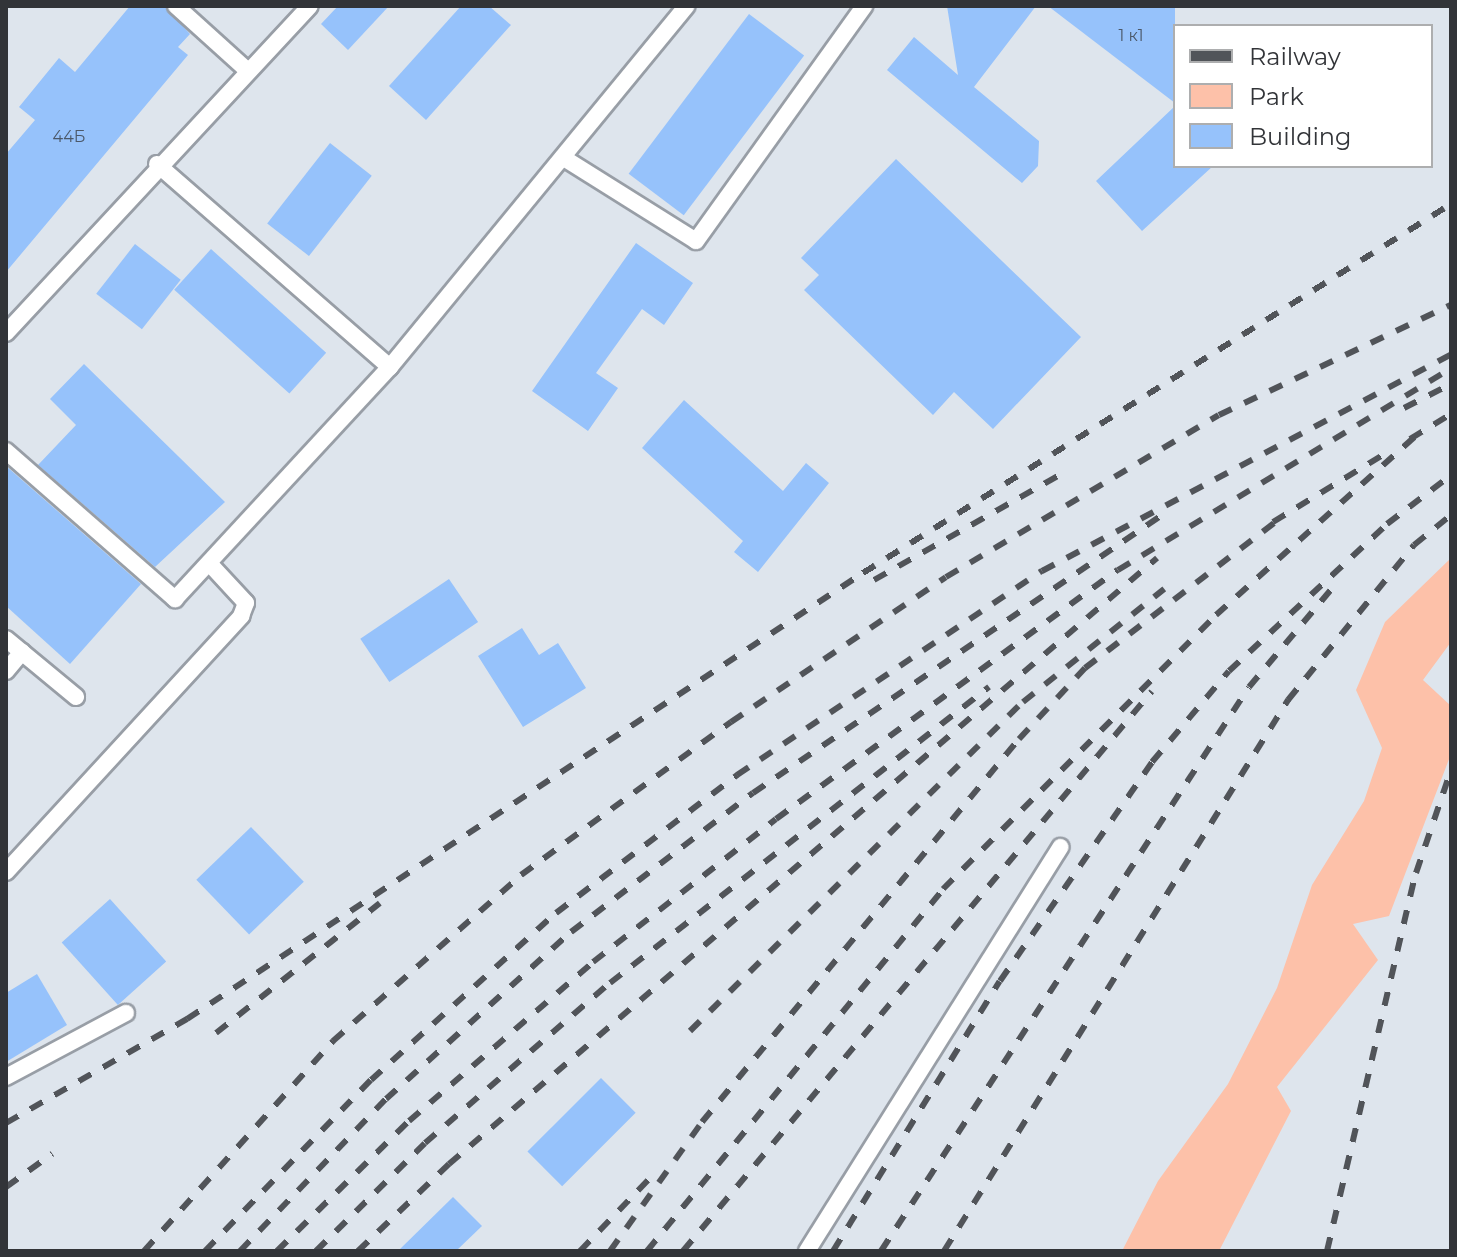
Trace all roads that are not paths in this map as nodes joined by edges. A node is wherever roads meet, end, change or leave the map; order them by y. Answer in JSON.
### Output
{"nodes":[{"id":1,"x":176,"y":6,"type":"edge"},
{"id":2,"x":310,"y":6,"type":"edge"},
{"id":3,"x":687,"y":6,"type":"edge"},
{"id":4,"x":864,"y":6,"type":"edge"},
{"id":5,"x":248,"y":71,"type":"junction"},
{"id":6,"x":567,"y":160,"type":"junction"},
{"id":7,"x":157,"y":164,"type":"junction"},
{"id":8,"x":6,"y":333,"type":"edge"},
{"id":9,"x":390,"y":367,"type":"junction"},
{"id":10,"x":6,"y":451,"type":"edge"},
{"id":11,"x":209,"y":563,"type":"junction"},
{"id":12,"x":6,"y":639,"type":"edge"},
{"id":13,"x":22,"y":652,"type":"junction"},
{"id":14,"x":6,"y":671,"type":"edge"},
{"id":15,"x":76,"y":697,"type":"dead end"},
{"id":16,"x":1060,"y":847,"type":"dead end"},
{"id":17,"x":6,"y":872,"type":"edge"},
{"id":18,"x":126,"y":1013,"type":"dead end"},
{"id":19,"x":6,"y":1077,"type":"edge"},
{"id":20,"x":807,"y":1251,"type":"edge"}],
"edges":[{"from":1,"to":5,"type":"lane"},
{"from":2,"to":5,"type":"lane"},
{"from":3,"to":6,"type":"lane"},
{"from":4,"to":6,"type":"lane"},
{"from":5,"to":7,"type":"lane"},
{"from":6,"to":9,"type":"lane"},
{"from":7,"to":8,"type":"lane"},
{"from":7,"to":9,"type":"lane"},
{"from":9,"to":11,"type":"lane"},
{"from":10,"to":11,"type":"lane"},
{"from":11,"to":17,"type":"lane"},
{"from":12,"to":13,"type":"lane"},
{"from":13,"to":14,"type":"lane"},
{"from":13,"to":15,"type":"lane"},
{"from":16,"to":20,"type":"lane"},
{"from":18,"to":19,"type":"lane"}]}
